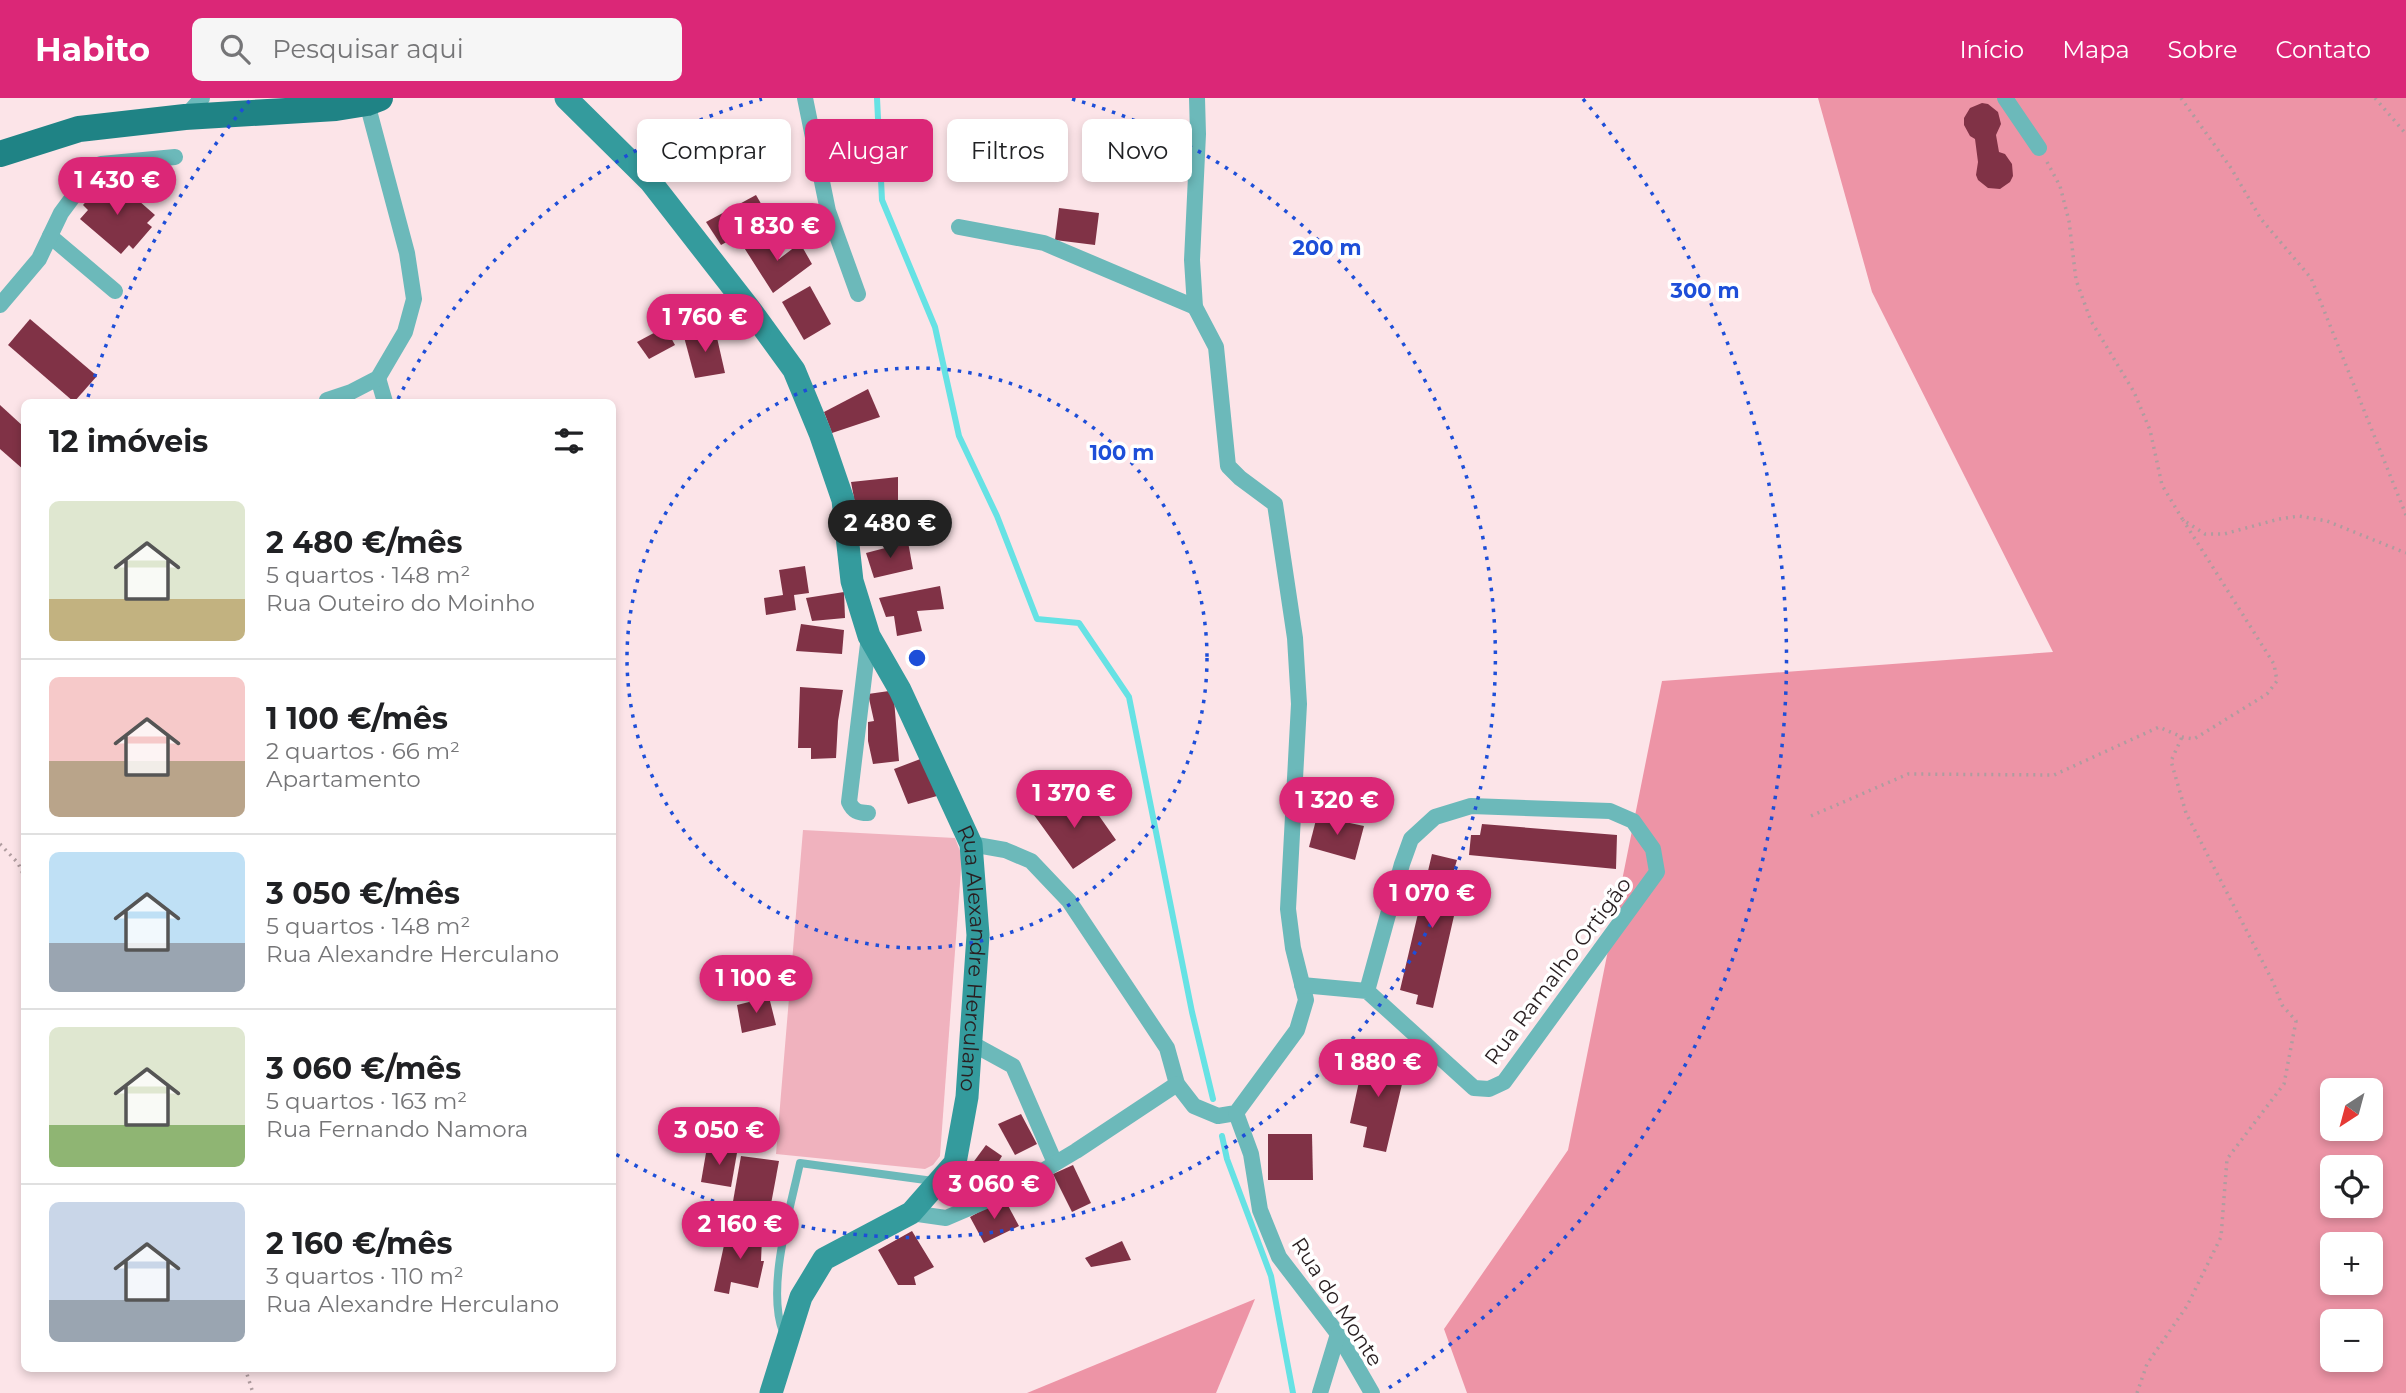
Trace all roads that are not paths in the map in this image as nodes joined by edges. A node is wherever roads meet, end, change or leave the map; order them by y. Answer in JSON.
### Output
{"nodes":[{"id":1,"x":566,"y":98,"type":"edge"},
{"id":2,"x":805,"y":98,"type":"edge"},
{"id":3,"x":1197,"y":98,"type":"edge"},
{"id":4,"x":2005,"y":98,"type":"edge"},
{"id":5,"x":374,"y":100,"type":"edge"},
{"id":6,"x":193,"y":107,"type":"edge"},
{"id":7,"x":2039,"y":148,"type":"road end"},
{"id":8,"x":0,"y":154,"type":"edge"},
{"id":9,"x":174,"y":157,"type":"dead end"},
{"id":10,"x":959,"y":227,"type":"dead end"},
{"id":11,"x":50,"y":236,"type":"junction"},
{"id":12,"x":115,"y":291,"type":"dead end"},
{"id":13,"x":858,"y":294,"type":"dead end"},
{"id":14,"x":0,"y":305,"type":"edge"},
{"id":15,"x":1195,"y":307,"type":"junction"},
{"id":16,"x":379,"y":378,"type":"junction"},
{"id":17,"x":330,"y":399,"type":"edge"},
{"id":18,"x":384,"y":399,"type":"edge"},
{"id":19,"x":869,"y":636,"type":"junction"},
{"id":20,"x":868,"y":813,"type":"dead end"},
{"id":21,"x":971,"y":844,"type":"junction"},
{"id":22,"x":1302,"y":985,"type":"junction"},
{"id":23,"x":1367,"y":991,"type":"junction"},
{"id":24,"x":971,"y":1043,"type":"junction"},
{"id":25,"x":1177,"y":1084,"type":"junction"},
{"id":26,"x":1236,"y":1113,"type":"junction"},
{"id":27,"x":1055,"y":1163,"type":"junction"},
{"id":28,"x":939,"y":1182,"type":"junction"},
{"id":29,"x":911,"y":1213,"type":"junction"},
{"id":30,"x":1338,"y":1334,"type":"junction"},
{"id":31,"x":787,"y":1341,"type":"junction"},
{"id":32,"x":771,"y":1393,"type":"edge"},
{"id":33,"x":1320,"y":1393,"type":"edge"},
{"id":34,"x":1372,"y":1393,"type":"edge"}],
"edges":[{"from":1,"to":19,"type":"street","name":"Rua Alexandre Herculano"},
{"from":2,"to":13,"type":"street"},
{"from":3,"to":15,"type":"street"},
{"from":4,"to":7,"type":"street"},
{"from":5,"to":6,"type":"main road"},
{"from":5,"to":16,"type":"street"},
{"from":6,"to":8,"type":"main road"},
{"from":9,"to":11,"type":"street"},
{"from":10,"to":15,"type":"street"},
{"from":11,"to":12,"type":"street"},
{"from":11,"to":14,"type":"street"},
{"from":15,"to":22,"type":"street"},
{"from":16,"to":17,"type":"street"},
{"from":16,"to":18,"type":"street"},
{"from":19,"to":20,"type":"street"},
{"from":19,"to":21,"type":"street","name":"Rua Alexandre Herculano"},
{"from":21,"to":24,"type":"street","name":"Rua Alexandre Herculano"},
{"from":21,"to":25,"type":"street"},
{"from":22,"to":23,"type":"street"},
{"from":22,"to":26,"type":"street"},
{"from":23,"to":23,"type":"street","name":"Rua Ramalho Ortigão"},
{"from":24,"to":27,"type":"street"},
{"from":24,"to":28,"type":"street","name":"Rua Alexandre Herculano"},
{"from":25,"to":26,"type":"street"},
{"from":25,"to":27,"type":"street"},
{"from":26,"to":30,"type":"street","name":"Rua do Monte"},
{"from":27,"to":29,"type":"street"},
{"from":28,"to":29,"type":"street","name":"Rua Alexandre Herculano"},
{"from":28,"to":31,"type":"lane"},
{"from":29,"to":31,"type":"street","name":"Rua Alexandre Herculano"},
{"from":30,"to":33,"type":"street"},
{"from":30,"to":34,"type":"street","name":"Rua do Monte"},
{"from":31,"to":32,"type":"street","name":"Rua Alexandre Herculano"}]}
